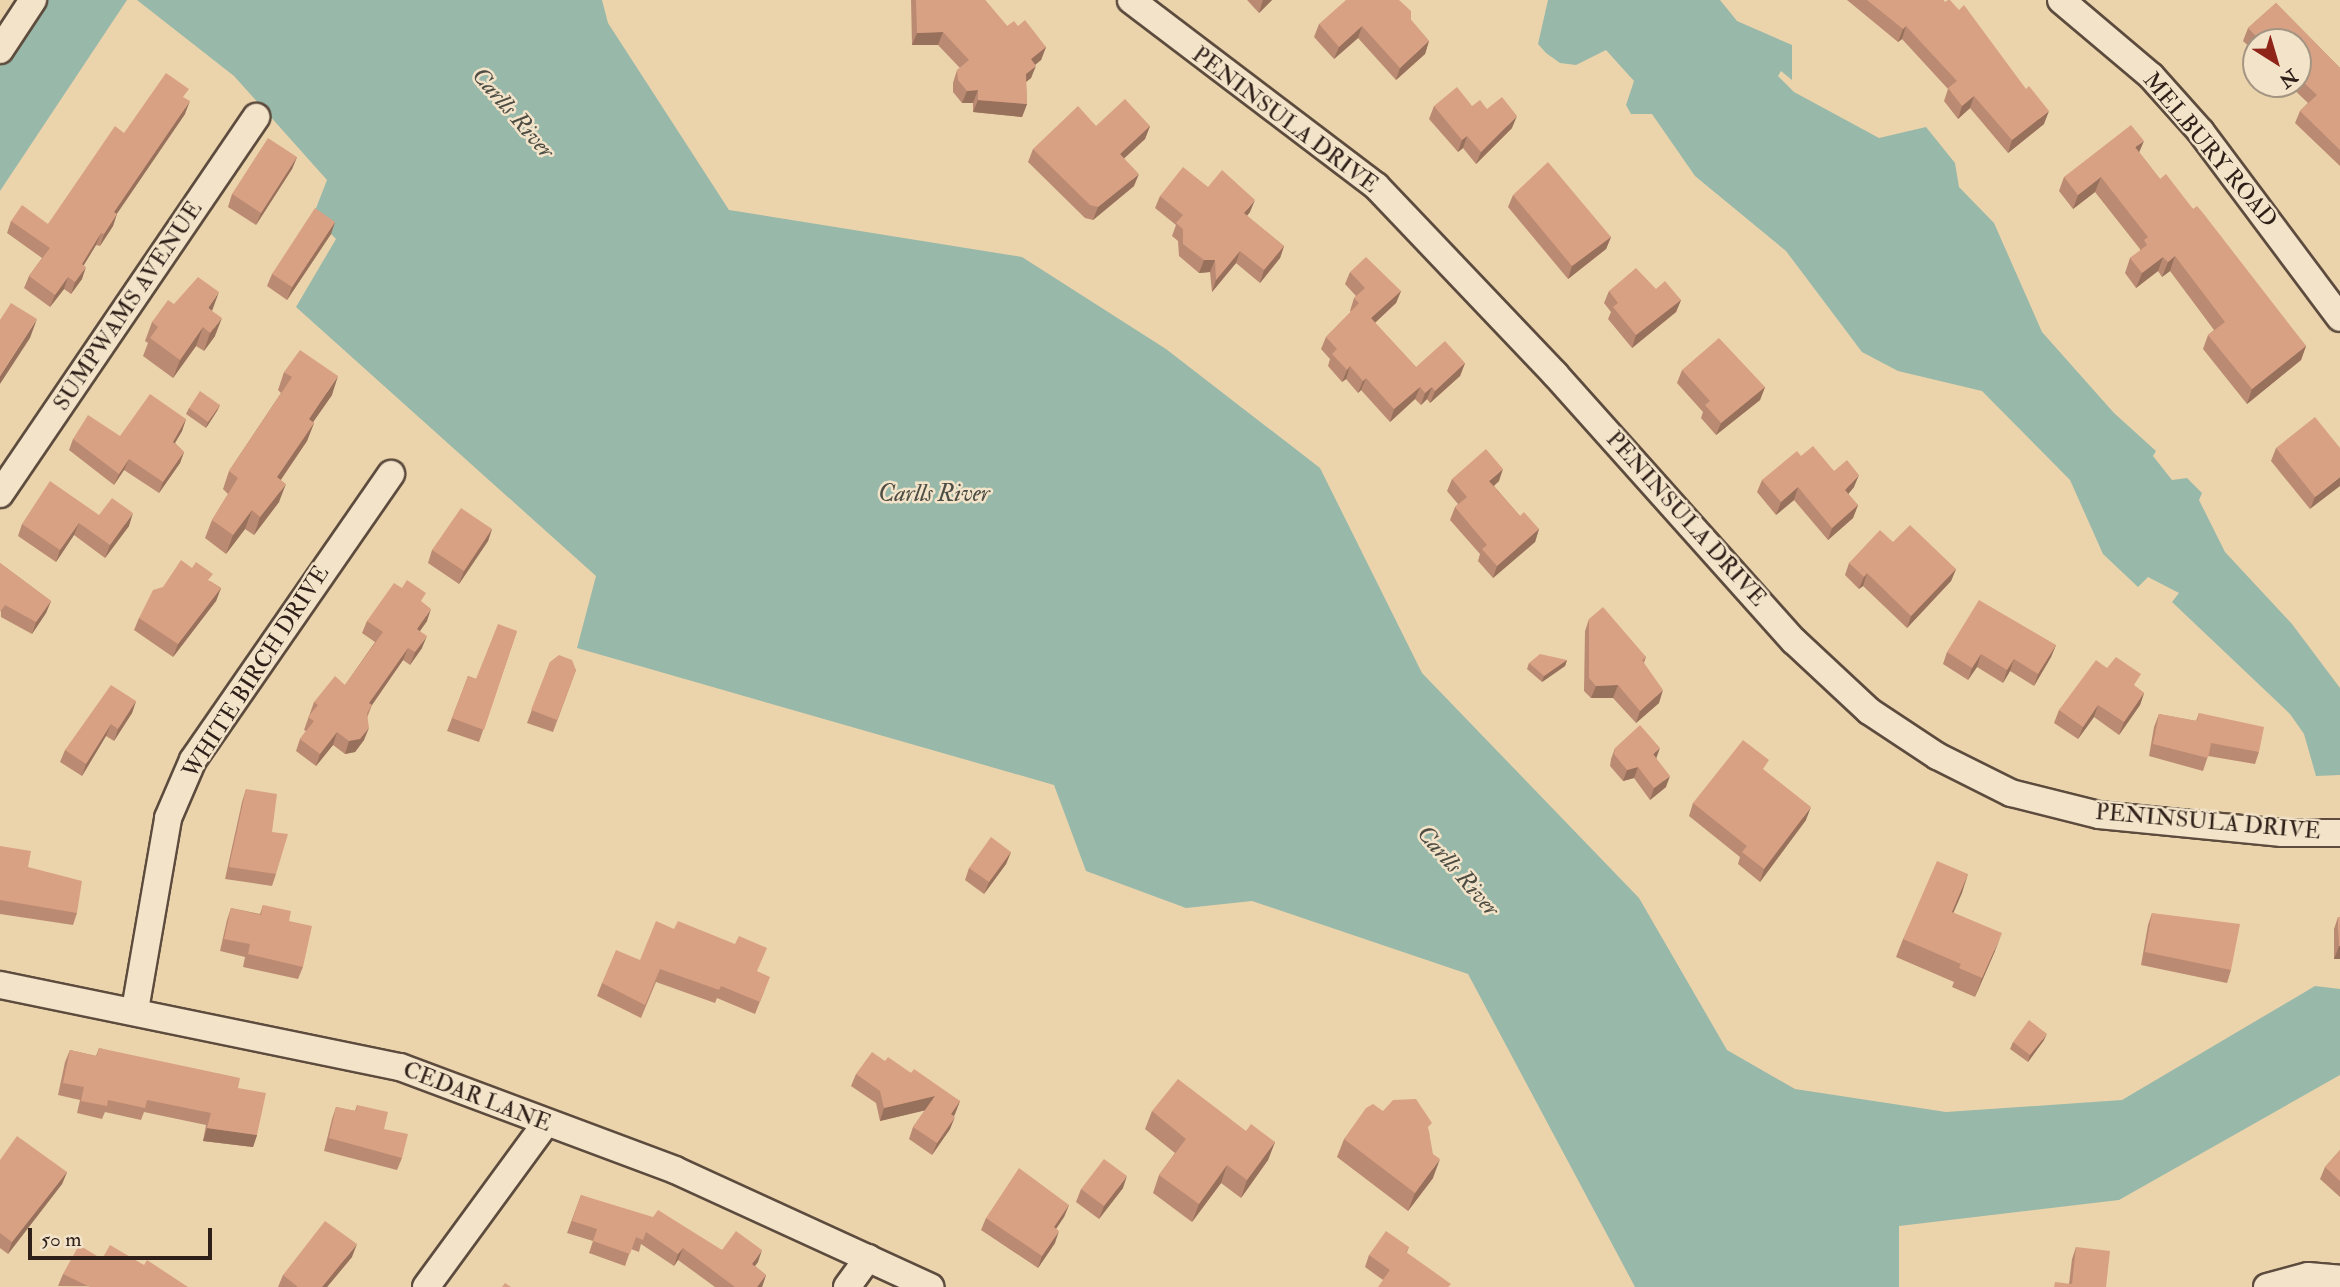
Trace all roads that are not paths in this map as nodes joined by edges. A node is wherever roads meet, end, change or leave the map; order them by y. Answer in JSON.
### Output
{"nodes":[{"id":1,"x":33,"y":0,"type":"edge"},
{"id":2,"x":1131,"y":0,"type":"edge"},
{"id":3,"x":2061,"y":0,"type":"edge"},
{"id":4,"x":0,"y":50,"type":"edge"},
{"id":5,"x":256,"y":117,"type":"dead end"},
{"id":6,"x":2340,"y":318,"type":"edge"},
{"id":7,"x":391,"y":474,"type":"dead end"},
{"id":8,"x":0,"y":495,"type":"edge"},
{"id":9,"x":2340,"y":832,"type":"edge"},
{"id":10,"x":0,"y":985,"type":"edge"},
{"id":11,"x":135,"y":1010,"type":"junction"},
{"id":12,"x":546,"y":1123,"type":"junction"},
{"id":13,"x":868,"y":1258,"type":"junction"},
{"id":14,"x":2340,"y":1279,"type":"edge"},
{"id":15,"x":426,"y":1287,"type":"edge"},
{"id":16,"x":847,"y":1287,"type":"edge"},
{"id":17,"x":930,"y":1287,"type":"edge"},
{"id":18,"x":2267,"y":1287,"type":"edge"}],
"edges":[{"from":1,"to":4,"type":"street"},
{"from":2,"to":9,"type":"street","name":"PENINSULA DRIVE"},
{"from":3,"to":6,"type":"street","name":"MELBURY ROAD"},
{"from":5,"to":8,"type":"street","name":"SUMPWAMS AVENUE"},
{"from":7,"to":11,"type":"street","name":"WHITE BIRCH DRIVE"},
{"from":10,"to":11,"type":"street","name":"CEDAR LANE"},
{"from":11,"to":12,"type":"street","name":"CEDAR LANE"},
{"from":12,"to":13,"type":"street","name":"CEDAR LANE"},
{"from":12,"to":15,"type":"street"},
{"from":13,"to":16,"type":"street"},
{"from":13,"to":17,"type":"street","name":"CEDAR LANE"},
{"from":14,"to":18,"type":"street"}]}
